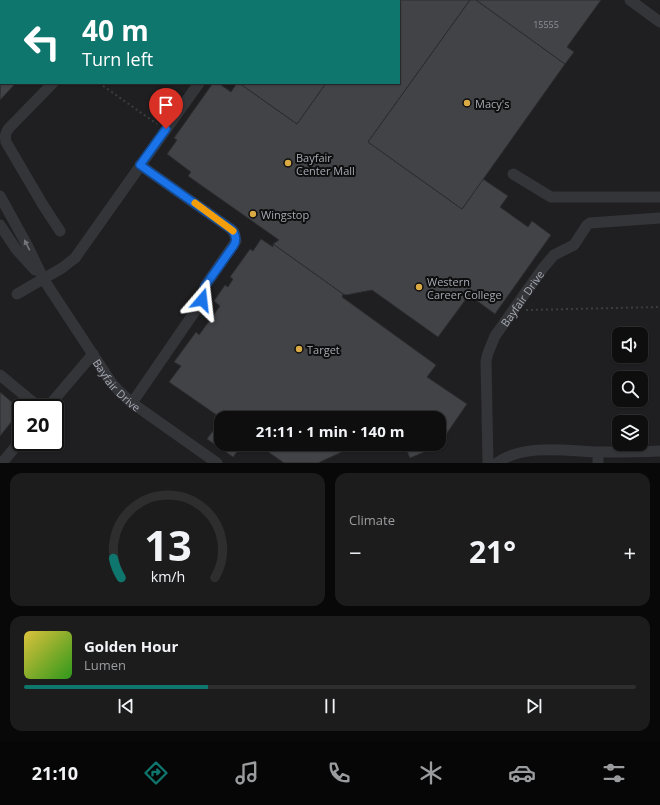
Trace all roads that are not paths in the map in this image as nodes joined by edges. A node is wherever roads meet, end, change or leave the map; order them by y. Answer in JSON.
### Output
{"nodes":[{"id":1,"x":630,"y":0,"type":"edge"},
{"id":2,"x":660,"y":22,"type":"edge"},
{"id":3,"x":52,"y":84,"type":"edge"},
{"id":4,"x":198,"y":84,"type":"edge"},
{"id":5,"x":140,"y":165,"type":"junction"},
{"id":6,"x":514,"y":174,"type":"dead end"},
{"id":7,"x":0,"y":196,"type":"edge"},
{"id":8,"x":660,"y":197,"type":"edge"},
{"id":9,"x":660,"y":218,"type":"edge"},
{"id":10,"x":0,"y":224,"type":"edge"},
{"id":11,"x":60,"y":231,"type":"dead end"},
{"id":12,"x":44,"y":280,"type":"junction"},
{"id":13,"x":17,"y":294,"type":"dead end"},
{"id":14,"x":93,"y":354,"type":"junction"},
{"id":15,"x":0,"y":376,"type":"edge"},
{"id":16,"x":29,"y":399,"type":"edge"},
{"id":17,"x":56,"y":399,"type":"edge"},
{"id":18,"x":132,"y":403,"type":"junction"},
{"id":19,"x":12,"y":451,"type":"edge"},
{"id":20,"x":660,"y":451,"type":"edge"},
{"id":21,"x":598,"y":457,"type":"edge"},
{"id":22,"x":2,"y":463,"type":"edge"},
{"id":23,"x":217,"y":463,"type":"edge"},
{"id":24,"x":488,"y":463,"type":"edge"},
{"id":25,"x":497,"y":463,"type":"edge"}],
"edges":[{"from":1,"to":2,"type":"lane"},
{"from":3,"to":11,"type":"lane"},
{"from":4,"to":5,"type":"lane"},
{"from":5,"to":12,"type":"lane"},
{"from":5,"to":18,"type":"lane"},
{"from":6,"to":8,"type":"lane"},
{"from":12,"to":7,"type":"lane","name":"Bayfair Drive","one_way":true},
{"from":9,"to":24,"type":"lane","name":"Bayfair Drive"},
{"from":10,"to":12,"type":"lane"},
{"from":12,"to":13,"type":"lane"},
{"from":12,"to":14,"type":"lane","name":"Bayfair Drive"},
{"from":14,"to":17,"type":"lane"},
{"from":14,"to":18,"type":"lane","name":"Bayfair Drive"},
{"from":15,"to":16,"type":"lane"},
{"from":18,"to":23,"type":"lane","name":"Bayfair Drive"},
{"from":19,"to":22,"type":"lane"},
{"from":20,"to":21,"type":"lane"},
{"from":21,"to":25,"type":"lane"}]}
